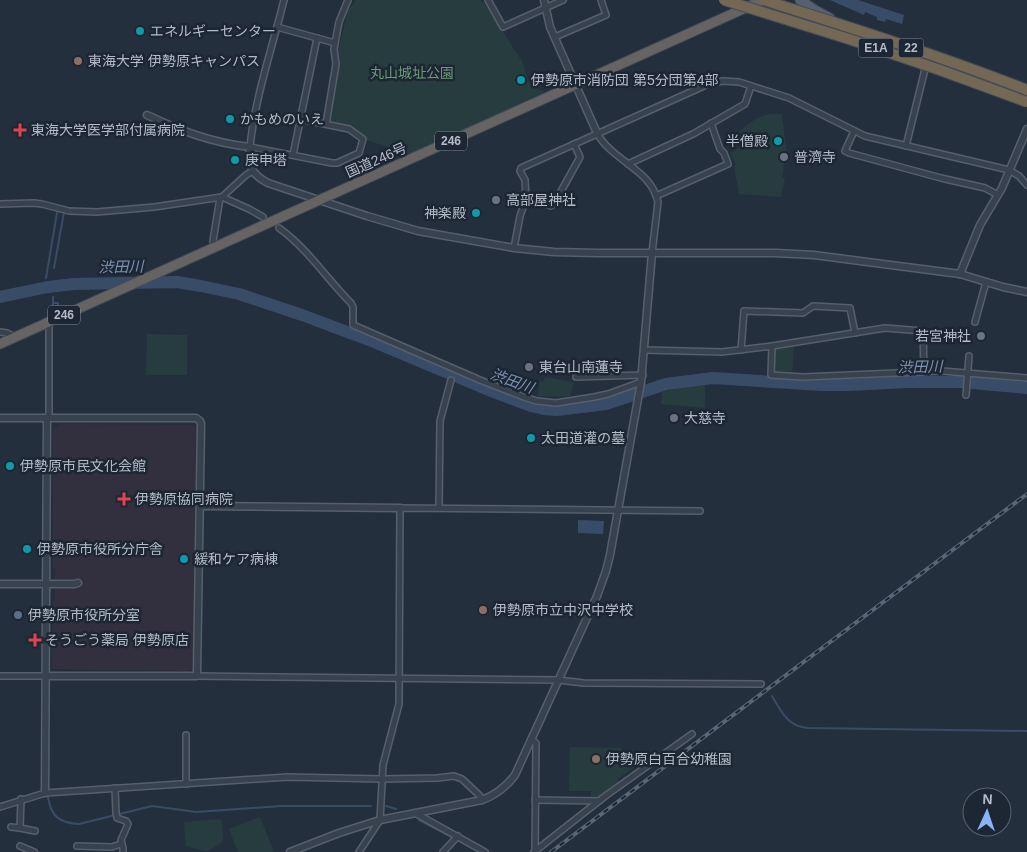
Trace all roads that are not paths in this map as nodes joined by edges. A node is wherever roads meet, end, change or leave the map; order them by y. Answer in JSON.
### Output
{"nodes":[{"id":1,"x":284,"y":0,"type":"edge"},
{"id":2,"x":348,"y":0,"type":"edge"},
{"id":3,"x":488,"y":0,"type":"edge"},
{"id":4,"x":544,"y":0,"type":"edge"},
{"id":5,"x":563,"y":0,"type":"edge"},
{"id":6,"x":601,"y":0,"type":"edge"},
{"id":7,"x":724,"y":0,"type":"edge"},
{"id":8,"x":764,"y":0,"type":"edge"},
{"id":9,"x":786,"y":0,"type":"edge"},
{"id":10,"x":800,"y":0,"type":"edge"},
{"id":11,"x":545,"y":8,"type":"junction"},
{"id":12,"x":278,"y":27,"type":"junction"},
{"id":13,"x":555,"y":37,"type":"junction"},
{"id":14,"x":317,"y":38,"type":"junction"},
{"id":15,"x":335,"y":43,"type":"junction"},
{"id":16,"x":927,"y":62,"type":"junction"},
{"id":17,"x":577,"y":85,"type":"junction"},
{"id":18,"x":1027,"y":85,"type":"edge"},
{"id":19,"x":751,"y":86,"type":"junction"},
{"id":20,"x":1027,"y":90,"type":"edge"},
{"id":21,"x":1027,"y":95,"type":"edge"},
{"id":22,"x":1027,"y":102,"type":"edge"},
{"id":23,"x":147,"y":115,"type":"dead end"},
{"id":24,"x":300,"y":119,"type":"junction"},
{"id":25,"x":326,"y":124,"type":"junction"},
{"id":26,"x":711,"y":124,"type":"junction"},
{"id":27,"x":1027,"y":129,"type":"edge"},
{"id":28,"x":854,"y":131,"type":"junction"},
{"id":29,"x":598,"y":133,"type":"junction"},
{"id":30,"x":574,"y":144,"type":"junction"},
{"id":31,"x":906,"y":146,"type":"junction"},
{"id":32,"x":250,"y":147,"type":"junction"},
{"id":33,"x":293,"y":155,"type":"junction"},
{"id":34,"x":628,"y":164,"type":"junction"},
{"id":35,"x":1009,"y":170,"type":"junction"},
{"id":36,"x":253,"y":171,"type":"junction"},
{"id":37,"x":1027,"y":185,"type":"edge"},
{"id":38,"x":656,"y":196,"type":"junction"},
{"id":39,"x":998,"y":196,"type":"junction"},
{"id":40,"x":221,"y":197,"type":"junction"},
{"id":41,"x":526,"y":199,"type":"junction"},
{"id":42,"x":320,"y":200,"type":"junction"},
{"id":43,"x":0,"y":204,"type":"edge"},
{"id":44,"x":263,"y":217,"type":"dead end"},
{"id":45,"x":279,"y":228,"type":"dead end"},
{"id":46,"x":214,"y":248,"type":"junction"},
{"id":47,"x":514,"y":248,"type":"junction"},
{"id":48,"x":652,"y":253,"type":"junction"},
{"id":49,"x":960,"y":274,"type":"junction"},
{"id":50,"x":986,"y":282,"type":"junction"},
{"id":51,"x":1027,"y":292,"type":"edge"},
{"id":52,"x":49,"y":322,"type":"junction"},
{"id":53,"x":975,"y":322,"type":"dead end"},
{"id":54,"x":0,"y":332,"type":"edge"},
{"id":55,"x":855,"y":333,"type":"junction"},
{"id":56,"x":15,"y":338,"type":"junction"},
{"id":57,"x":0,"y":344,"type":"edge"},
{"id":58,"x":772,"y":346,"type":"junction"},
{"id":59,"x":645,"y":350,"type":"junction"},
{"id":60,"x":741,"y":350,"type":"junction"},
{"id":61,"x":969,"y":356,"type":"dead end"},
{"id":62,"x":924,"y":372,"type":"junction"},
{"id":63,"x":967,"y":374,"type":"junction"},
{"id":64,"x":643,"y":375,"type":"junction"},
{"id":65,"x":576,"y":376,"type":"dead end"},
{"id":66,"x":1027,"y":378,"type":"edge"},
{"id":67,"x":451,"y":380,"type":"dead end"},
{"id":68,"x":641,"y":384,"type":"junction"},
{"id":69,"x":966,"y":395,"type":"dead end"},
{"id":70,"x":0,"y":418,"type":"edge"},
{"id":71,"x":47,"y":418,"type":"junction"},
{"id":72,"x":200,"y":506,"type":"junction"},
{"id":73,"x":400,"y":508,"type":"junction"},
{"id":74,"x":439,"y":508,"type":"junction"},
{"id":75,"x":619,"y":510,"type":"junction"},
{"id":76,"x":700,"y":511,"type":"dead end"},
{"id":77,"x":0,"y":584,"type":"edge"},
{"id":78,"x":46,"y":584,"type":"junction"},
{"id":79,"x":78,"y":584,"type":"dead end"},
{"id":80,"x":0,"y":676,"type":"edge"},
{"id":81,"x":45,"y":676,"type":"junction"},
{"id":82,"x":196,"y":676,"type":"junction"},
{"id":83,"x":400,"y":678,"type":"junction"},
{"id":84,"x":558,"y":680,"type":"junction"},
{"id":85,"x":761,"y":684,"type":"dead end"},
{"id":86,"x":692,"y":734,"type":"dead end"},
{"id":87,"x":186,"y":735,"type":"dead end"},
{"id":88,"x":531,"y":739,"type":"junction"},
{"id":89,"x":382,"y":779,"type":"junction"},
{"id":90,"x":186,"y":784,"type":"junction"},
{"id":91,"x":115,"y":788,"type":"junction"},
{"id":92,"x":45,"y":793,"type":"junction"},
{"id":93,"x":21,"y":799,"type":"junction"},
{"id":94,"x":482,"y":800,"type":"junction"},
{"id":95,"x":535,"y":800,"type":"junction"},
{"id":96,"x":599,"y":801,"type":"junction"},
{"id":97,"x":0,"y":807,"type":"edge"},
{"id":98,"x":415,"y":813,"type":"junction"},
{"id":99,"x":380,"y":820,"type":"junction"},
{"id":100,"x":11,"y":827,"type":"dead end"},
{"id":101,"x":20,"y":828,"type":"junction"},
{"id":102,"x":35,"y":832,"type":"dead end"},
{"id":103,"x":458,"y":836,"type":"junction"},
{"id":104,"x":122,"y":844,"type":"junction"},
{"id":105,"x":20,"y":846,"type":"dead end"},
{"id":106,"x":77,"y":846,"type":"dead end"},
{"id":107,"x":34,"y":852,"type":"edge"},
{"id":108,"x":122,"y":852,"type":"edge"},
{"id":109,"x":290,"y":852,"type":"edge"},
{"id":110,"x":359,"y":852,"type":"edge"},
{"id":111,"x":443,"y":852,"type":"edge"},
{"id":112,"x":485,"y":852,"type":"edge"},
{"id":113,"x":535,"y":852,"type":"edge"}],
"edges":[{"from":1,"to":12,"type":"street"},
{"from":2,"to":15,"type":"street"},
{"from":3,"to":11,"type":"street"},
{"from":4,"to":11,"type":"street"},
{"from":5,"to":11,"type":"street"},
{"from":6,"to":13,"type":"street"},
{"from":7,"to":22,"type":"highway","number":"E1A","bridge":true},
{"from":8,"to":17,"type":"highway","name":"国道246号","number":"246"},
{"from":8,"to":20,"type":"highway","number":"E1A","bridge":true},
{"from":9,"to":16,"type":"main road","number":"22"},
{"from":10,"to":18,"type":"main road","number":"22"},
{"from":11,"to":13,"type":"street"},
{"from":12,"to":14,"type":"street"},
{"from":12,"to":32,"type":"street"},
{"from":13,"to":17,"type":"street"},
{"from":14,"to":15,"type":"street"},
{"from":14,"to":24,"type":"street"},
{"from":15,"to":25,"type":"street"},
{"from":16,"to":21,"type":"main road","number":"22"},
{"from":16,"to":31,"type":"street"},
{"from":17,"to":29,"type":"street"},
{"from":17,"to":42,"type":"highway","name":"国道246号","number":"246"},
{"from":19,"to":26,"type":"street"},
{"from":19,"to":28,"type":"street"},
{"from":19,"to":29,"type":"street"},
{"from":23,"to":32,"type":"street"},
{"from":24,"to":25,"type":"street"},
{"from":24,"to":33,"type":"street"},
{"from":25,"to":33,"type":"street"},
{"from":26,"to":34,"type":"street"},
{"from":26,"to":38,"type":"street"},
{"from":27,"to":35,"type":"street"},
{"from":28,"to":31,"type":"street"},
{"from":28,"to":39,"type":"street"},
{"from":29,"to":30,"type":"street"},
{"from":29,"to":34,"type":"street"},
{"from":30,"to":41,"type":"street"},
{"from":30,"to":41,"type":"street"},
{"from":31,"to":35,"type":"street"},
{"from":32,"to":33,"type":"street"},
{"from":32,"to":36,"type":"street"},
{"from":34,"to":38,"type":"street"},
{"from":35,"to":37,"type":"street"},
{"from":35,"to":39,"type":"street"},
{"from":36,"to":40,"type":"street"},
{"from":36,"to":42,"type":"street"},
{"from":38,"to":48,"type":"street"},
{"from":39,"to":49,"type":"street"},
{"from":40,"to":43,"type":"street"},
{"from":40,"to":44,"type":"street"},
{"from":40,"to":46,"type":"street"},
{"from":41,"to":47,"type":"street"},
{"from":42,"to":46,"type":"highway","name":"国道246号","number":"246"},
{"from":42,"to":47,"type":"street"},
{"from":45,"to":68,"type":"street"},
{"from":46,"to":52,"type":"highway","name":"国道246号","number":"246"},
{"from":47,"to":48,"type":"street"},
{"from":48,"to":49,"type":"street"},
{"from":48,"to":59,"type":"street"},
{"from":49,"to":50,"type":"street"},
{"from":50,"to":51,"type":"street"},
{"from":50,"to":53,"type":"street"},
{"from":52,"to":56,"type":"highway","name":"国道246号","number":"246"},
{"from":52,"to":71,"type":"street"},
{"from":54,"to":56,"type":"street"},
{"from":55,"to":58,"type":"street"},
{"from":55,"to":60,"type":"street"},
{"from":55,"to":62,"type":"street"},
{"from":56,"to":57,"type":"highway","name":"国道246号","number":"246"},
{"from":58,"to":60,"type":"street"},
{"from":58,"to":62,"type":"street"},
{"from":59,"to":60,"type":"street"},
{"from":59,"to":64,"type":"street"},
{"from":61,"to":63,"type":"street"},
{"from":62,"to":63,"type":"street"},
{"from":63,"to":66,"type":"street"},
{"from":63,"to":69,"type":"street"},
{"from":64,"to":65,"type":"street"},
{"from":64,"to":68,"type":"street"},
{"from":67,"to":74,"type":"street"},
{"from":68,"to":75,"type":"street"},
{"from":70,"to":71,"type":"street"},
{"from":71,"to":72,"type":"street"},
{"from":71,"to":78,"type":"street"},
{"from":72,"to":73,"type":"street"},
{"from":72,"to":82,"type":"street"},
{"from":73,"to":74,"type":"street"},
{"from":73,"to":83,"type":"street"},
{"from":74,"to":75,"type":"street"},
{"from":75,"to":76,"type":"street"},
{"from":75,"to":84,"type":"street"},
{"from":77,"to":78,"type":"street"},
{"from":78,"to":79,"type":"street"},
{"from":78,"to":81,"type":"street"},
{"from":80,"to":81,"type":"street"},
{"from":81,"to":82,"type":"street"},
{"from":81,"to":92,"type":"street"},
{"from":82,"to":83,"type":"street"},
{"from":83,"to":84,"type":"street"},
{"from":83,"to":89,"type":"street"},
{"from":84,"to":85,"type":"street"},
{"from":84,"to":88,"type":"street"},
{"from":86,"to":96,"type":"street"},
{"from":87,"to":90,"type":"street"},
{"from":88,"to":94,"type":"street"},
{"from":88,"to":95,"type":"street"},
{"from":89,"to":90,"type":"street"},
{"from":89,"to":94,"type":"street"},
{"from":89,"to":99,"type":"street"},
{"from":90,"to":91,"type":"street"},
{"from":91,"to":92,"type":"street"},
{"from":91,"to":104,"type":"street"},
{"from":92,"to":93,"type":"street"},
{"from":93,"to":97,"type":"street"},
{"from":93,"to":101,"type":"street"},
{"from":94,"to":98,"type":"street"},
{"from":95,"to":96,"type":"street"},
{"from":95,"to":113,"type":"street"},
{"from":96,"to":113,"type":"street"},
{"from":98,"to":99,"type":"street"},
{"from":98,"to":103,"type":"street"},
{"from":99,"to":109,"type":"street"},
{"from":99,"to":110,"type":"street"},
{"from":100,"to":101,"type":"street"},
{"from":101,"to":102,"type":"street"},
{"from":103,"to":111,"type":"street"},
{"from":103,"to":112,"type":"street"},
{"from":104,"to":106,"type":"street"},
{"from":104,"to":108,"type":"street"},
{"from":105,"to":107,"type":"street"}]}
